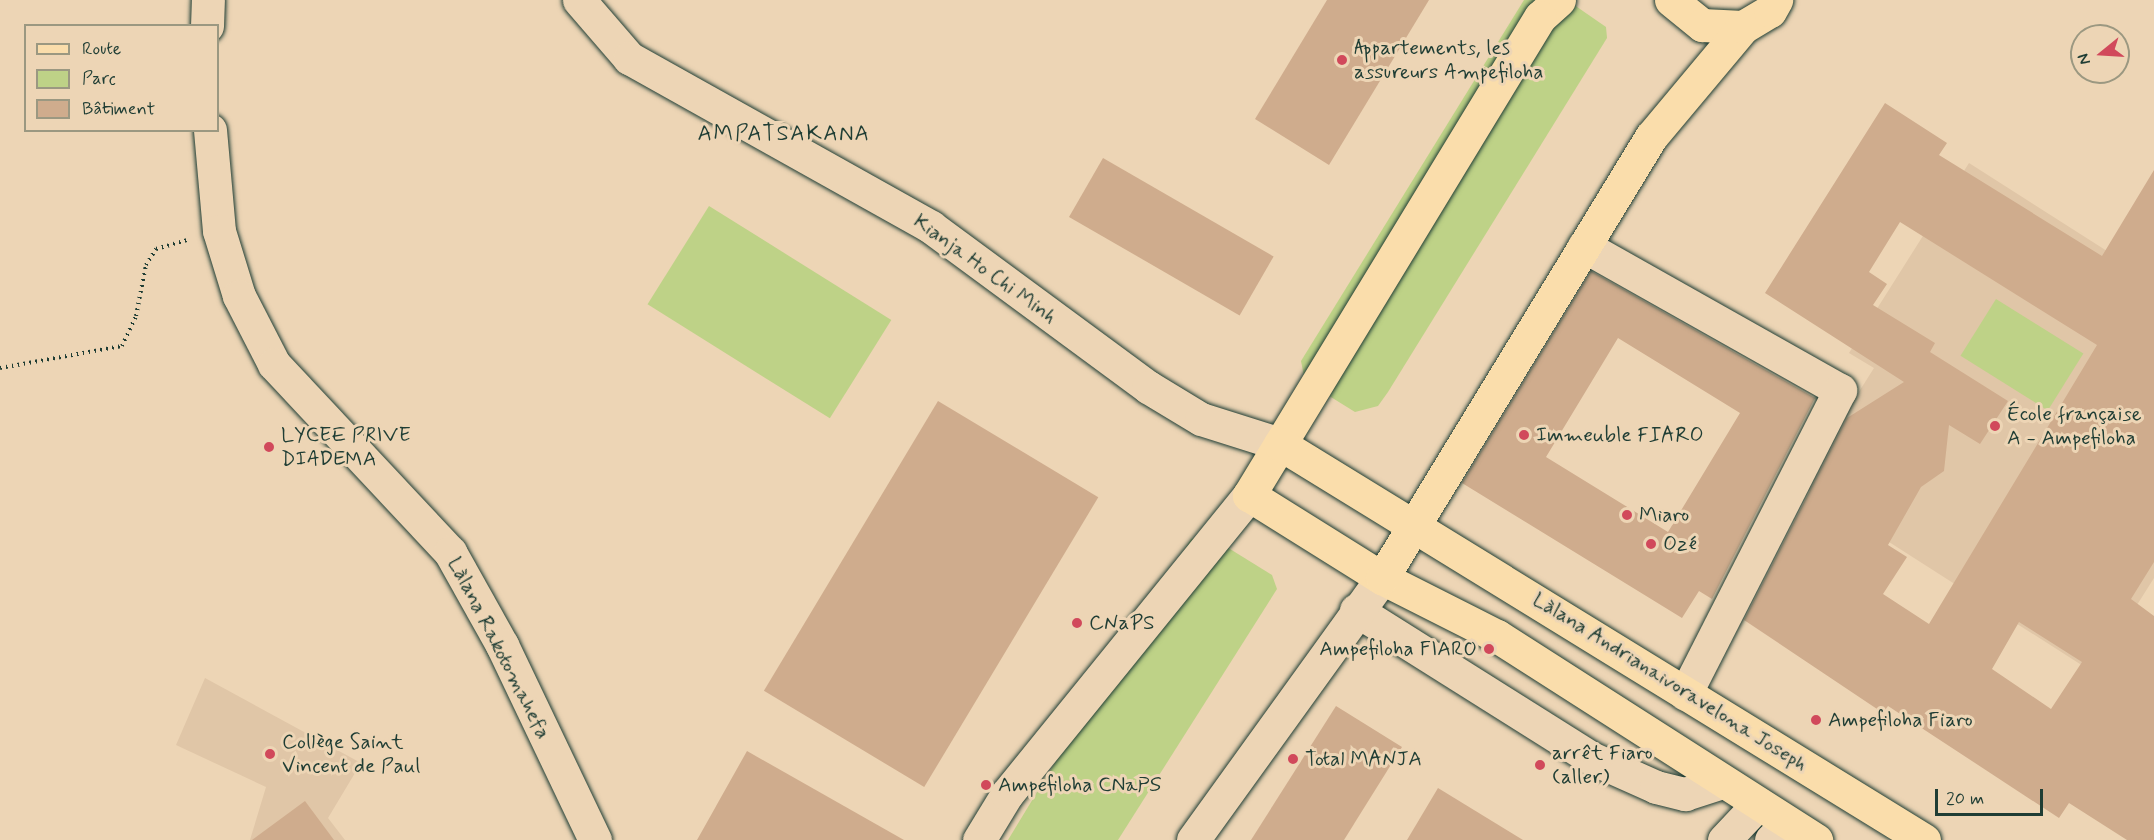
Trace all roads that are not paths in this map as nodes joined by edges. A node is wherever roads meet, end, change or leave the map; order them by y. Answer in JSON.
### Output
{"nodes":[{"id":1,"x":208,"y":0,"type":"edge"},
{"id":2,"x":579,"y":0,"type":"edge"},
{"id":3,"x":1559,"y":0,"type":"edge"},
{"id":4,"x":1671,"y":0,"type":"edge"},
{"id":5,"x":1776,"y":0,"type":"edge"},
{"id":6,"x":207,"y":24,"type":"edge"},
{"id":7,"x":1743,"y":27,"type":"junction"},
{"id":8,"x":210,"y":132,"type":"edge"},
{"id":9,"x":1584,"y":246,"type":"junction"},
{"id":10,"x":1280,"y":444,"type":"junction"},
{"id":11,"x":1249,"y":495,"type":"junction"},
{"id":12,"x":1416,"y":524,"type":"junction"},
{"id":13,"x":1382,"y":578,"type":"junction"},
{"id":14,"x":1356,"y":609,"type":"junction"},
{"id":15,"x":1685,"y":694,"type":"junction"},
{"id":16,"x":1722,"y":782,"type":"junction"},
{"id":17,"x":1758,"y":804,"type":"junction"},
{"id":18,"x":1779,"y":831,"type":"edge"},
{"id":19,"x":595,"y":840,"type":"edge"},
{"id":20,"x":979,"y":840,"type":"edge"},
{"id":21,"x":1193,"y":840,"type":"edge"},
{"id":22,"x":1724,"y":840,"type":"edge"},
{"id":23,"x":1816,"y":840,"type":"edge"},
{"id":24,"x":1924,"y":840,"type":"edge"}],
"edges":[{"from":1,"to":6,"type":"street"},
{"from":2,"to":10,"type":"street","name":"Kianja Ho Chi Minh"},
{"from":3,"to":10,"type":"main road"},
{"from":4,"to":7,"type":"main road"},
{"from":5,"to":7,"type":"main road"},
{"from":7,"to":9,"type":"main road"},
{"from":8,"to":19,"type":"street","name":"Làlana Rakotomahefa"},
{"from":9,"to":12,"type":"main road"},
{"from":9,"to":15,"type":"street"},
{"from":10,"to":11,"type":"main road"},
{"from":10,"to":12,"type":"main road","name":"Kianja Ho Chi Minh"},
{"from":11,"to":13,"type":"main road"},
{"from":11,"to":20,"type":"street"},
{"from":12,"to":13,"type":"main road"},
{"from":12,"to":15,"type":"main road","name":"Làlana Andrianaivoravelona Joseph"},
{"from":13,"to":14,"type":"street"},
{"from":13,"to":16,"type":"main road"},
{"from":14,"to":16,"type":"street"},
{"from":14,"to":21,"type":"street"},
{"from":15,"to":24,"type":"main road","name":"Làlana Andrianaivoravelona Joseph"},
{"from":16,"to":17,"type":"main road"},
{"from":17,"to":18,"type":"main road"},
{"from":17,"to":22,"type":"street"},
{"from":18,"to":23,"type":"main road"}]}
